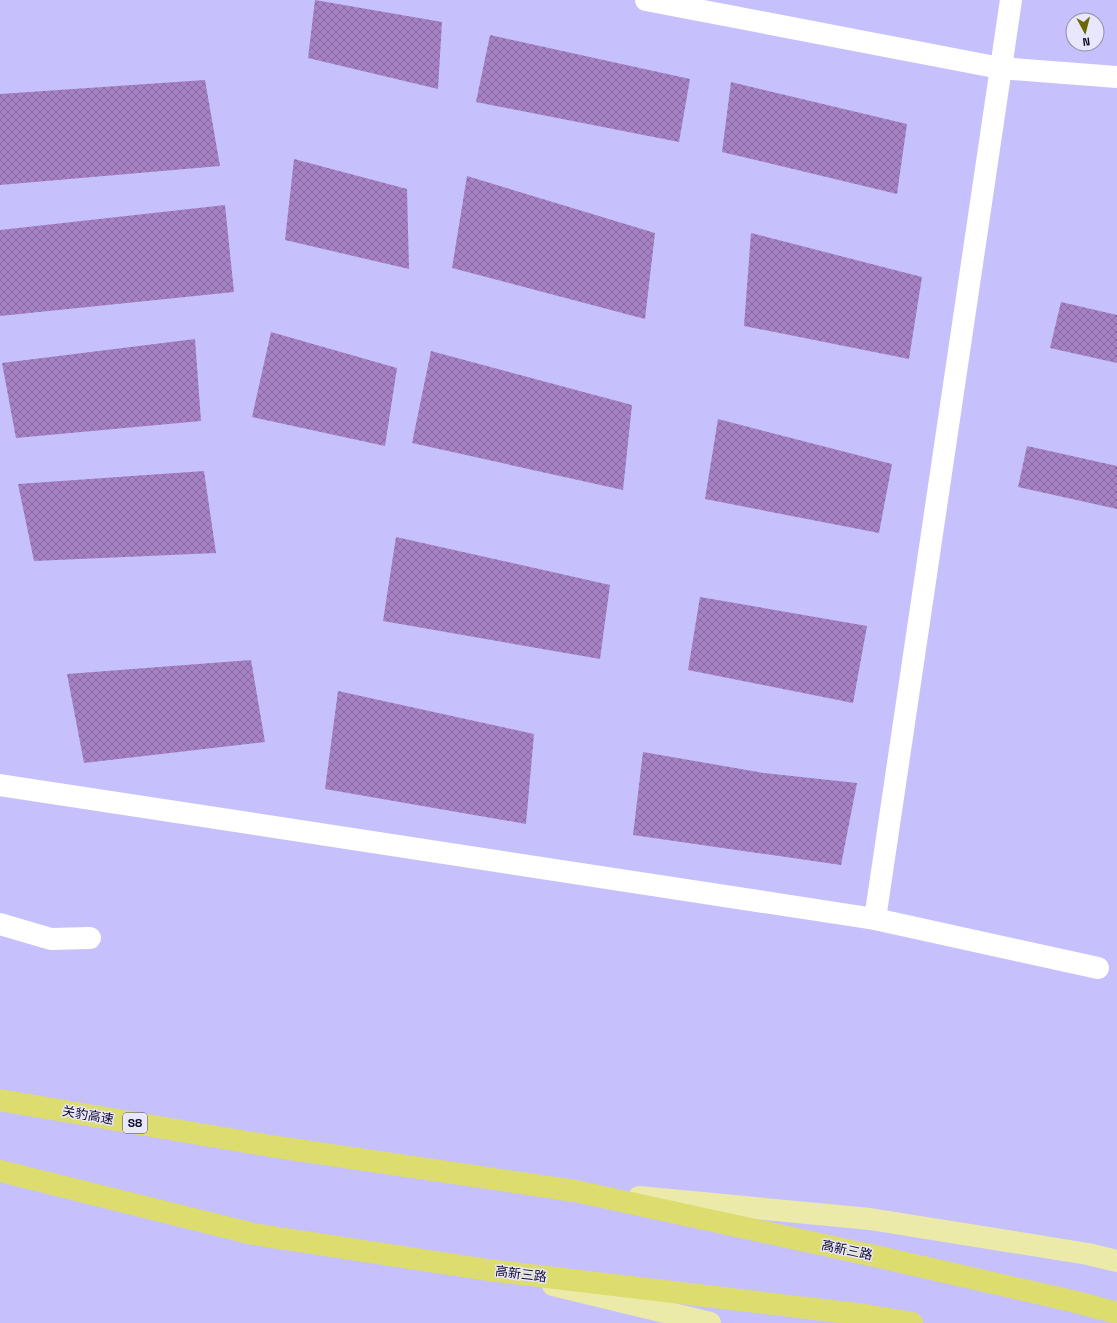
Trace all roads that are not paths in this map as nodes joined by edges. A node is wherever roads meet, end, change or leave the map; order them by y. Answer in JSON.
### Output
{"nodes":[{"id":1,"x":646,"y":0,"type":"edge"},
{"id":2,"x":1011,"y":0,"type":"edge"},
{"id":3,"x":1000,"y":68,"type":"junction"},
{"id":4,"x":1117,"y":78,"type":"edge"},
{"id":5,"x":0,"y":785,"type":"edge"},
{"id":6,"x":875,"y":919,"type":"junction"},
{"id":7,"x":0,"y":924,"type":"edge"},
{"id":8,"x":90,"y":938,"type":"dead end"},
{"id":9,"x":1098,"y":968,"type":"dead end"},
{"id":10,"x":0,"y":1100,"type":"edge"},
{"id":11,"x":270,"y":1146,"type":"joint"},
{"id":12,"x":0,"y":1171,"type":"edge"},
{"id":13,"x":575,"y":1191,"type":"junction"},
{"id":14,"x":1117,"y":1261,"type":"edge"},
{"id":15,"x":488,"y":1270,"type":"junction"},
{"id":16,"x":1117,"y":1313,"type":"edge"},
{"id":17,"x":710,"y":1323,"type":"edge"},
{"id":18,"x":912,"y":1323,"type":"edge"}],
"edges":[{"from":1,"to":3,"type":"street"},
{"from":2,"to":3,"type":"street"},
{"from":3,"to":4,"type":"street"},
{"from":3,"to":6,"type":"street"},
{"from":5,"to":6,"type":"street"},
{"from":6,"to":9,"type":"street"},
{"from":7,"to":8,"type":"street"},
{"from":10,"to":11,"type":"highway","name":"关豹高速","number":"S8"},
{"from":11,"to":13,"type":"highway","name":"高新三路"},
{"from":12,"to":15,"type":"highway","name":"高新三路"},
{"from":13,"to":14,"type":"main road","name":"高新三路"},
{"from":13,"to":16,"type":"highway","name":"高新三路"},
{"from":15,"to":17,"type":"main road","name":"高新三路"},
{"from":15,"to":18,"type":"highway","name":"高新三路"}]}
